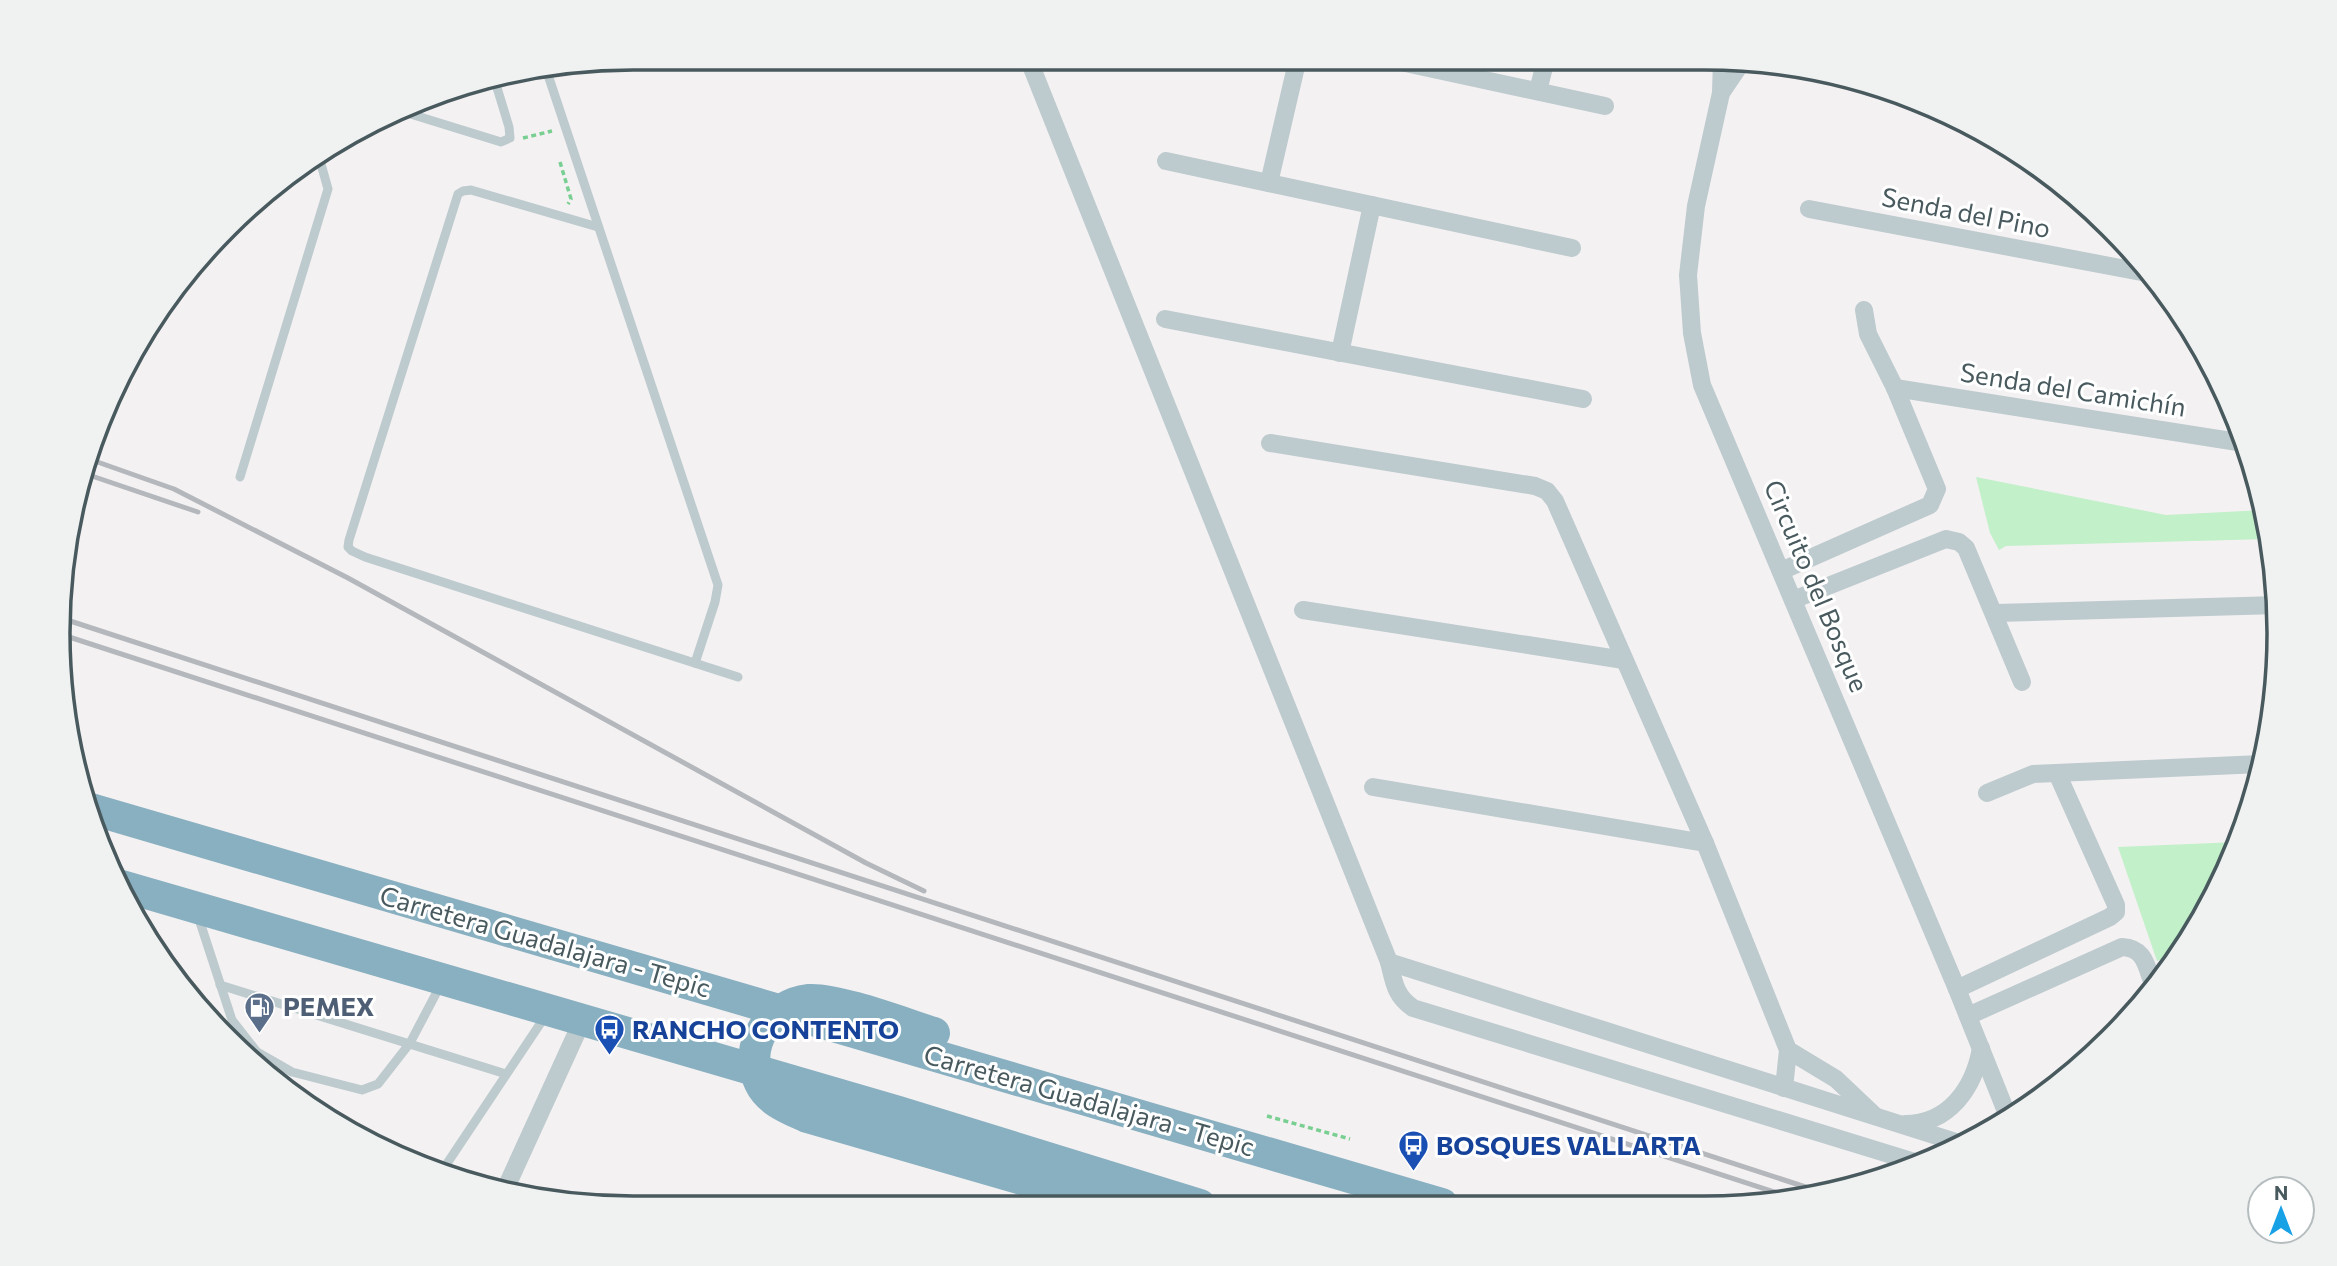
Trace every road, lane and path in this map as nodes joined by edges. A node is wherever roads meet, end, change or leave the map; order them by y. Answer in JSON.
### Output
{"nodes":[{"id":1,"x":1033,"y":70,"type":"edge"},
{"id":2,"x":1295,"y":70,"type":"edge"},
{"id":3,"x":1439,"y":70,"type":"edge"},
{"id":4,"x":1543,"y":70,"type":"edge"},
{"id":5,"x":1722,"y":70,"type":"edge"},
{"id":6,"x":1736,"y":71,"type":"edge"},
{"id":7,"x":549,"y":77,"type":"edge"},
{"id":8,"x":497,"y":87,"type":"edge"},
{"id":9,"x":1538,"y":91,"type":"junction"},
{"id":10,"x":1721,"y":93,"type":"junction"},
{"id":11,"x":1605,"y":106,"type":"dead end"},
{"id":12,"x":414,"y":115,"type":"edge"},
{"id":13,"x":547,"y":122,"type":"dead end"},
{"id":14,"x":565,"y":128,"type":"junction"},
{"id":15,"x":550,"y":132,"type":"junction"},
{"id":16,"x":510,"y":138,"type":"junction"},
{"id":17,"x":554,"y":143,"type":"dead end"},
{"id":18,"x":557,"y":154,"type":"dead end"},
{"id":19,"x":1166,"y":160,"type":"dead end"},
{"id":20,"x":321,"y":164,"type":"edge"},
{"id":21,"x":1269,"y":183,"type":"junction"},
{"id":22,"x":559,"y":203,"type":"dead end"},
{"id":23,"x":1372,"y":205,"type":"junction"},
{"id":24,"x":1809,"y":209,"type":"dead end"},
{"id":25,"x":598,"y":227,"type":"junction"},
{"id":26,"x":1572,"y":248,"type":"dead end"},
{"id":27,"x":2135,"y":271,"type":"edge"},
{"id":28,"x":1864,"y":310,"type":"dead end"},
{"id":29,"x":1164,"y":319,"type":"dead end"},
{"id":30,"x":1340,"y":353,"type":"junction"},
{"id":31,"x":1895,"y":388,"type":"junction"},
{"id":32,"x":1583,"y":399,"type":"dead end"},
{"id":33,"x":2233,"y":441,"type":"edge"},
{"id":34,"x":1270,"y":443,"type":"dead end"},
{"id":35,"x":240,"y":477,"type":"dead end"},
{"id":36,"x":1782,"y":571,"type":"junction"},
{"id":37,"x":1793,"y":600,"type":"junction"},
{"id":38,"x":2266,"y":606,"type":"edge"},
{"id":39,"x":1303,"y":610,"type":"dead end"},
{"id":40,"x":1995,"y":613,"type":"junction"},
{"id":41,"x":1624,"y":660,"type":"junction"},
{"id":42,"x":695,"y":663,"type":"junction"},
{"id":43,"x":738,"y":677,"type":"dead end"},
{"id":44,"x":2022,"y":682,"type":"dead end"},
{"id":45,"x":2251,"y":764,"type":"edge"},
{"id":46,"x":2057,"y":773,"type":"junction"},
{"id":47,"x":1373,"y":787,"type":"dead end"},
{"id":48,"x":1987,"y":793,"type":"dead end"},
{"id":49,"x":99,"y":811,"type":"edge"},
{"id":50,"x":1705,"y":843,"type":"junction"},
{"id":51,"x":132,"y":890,"type":"edge"},
{"id":52,"x":195,"y":908,"type":"junction"},
{"id":53,"x":1389,"y":962,"type":"junction"},
{"id":54,"x":2150,"y":977,"type":"edge"},
{"id":55,"x":443,"y":981,"type":"junction"},
{"id":56,"x":220,"y":985,"type":"junction"},
{"id":57,"x":1957,"y":989,"type":"junction"},
{"id":58,"x":549,"y":1011,"type":"junction"},
{"id":59,"x":1968,"y":1016,"type":"junction"},
{"id":60,"x":583,"y":1019,"type":"junction"},
{"id":61,"x":410,"y":1043,"type":"junction"},
{"id":62,"x":1981,"y":1048,"type":"junction"},
{"id":63,"x":255,"y":1050,"type":"edge"},
{"id":64,"x":1788,"y":1050,"type":"junction"},
{"id":65,"x":259,"y":1053,"type":"edge"},
{"id":66,"x":506,"y":1074,"type":"junction"},
{"id":67,"x":1996,"y":1086,"type":"junction"},
{"id":68,"x":1784,"y":1087,"type":"junction"},
{"id":69,"x":2013,"y":1104,"type":"edge"},
{"id":70,"x":2005,"y":1109,"type":"edge"},
{"id":71,"x":1267,"y":1116,"type":"dead end"},
{"id":72,"x":1877,"y":1118,"type":"junction"},
{"id":73,"x":1899,"y":1124,"type":"junction"},
{"id":74,"x":1350,"y":1139,"type":"dead end"},
{"id":75,"x":1949,"y":1140,"type":"edge"},
{"id":76,"x":1904,"y":1159,"type":"edge"},
{"id":77,"x":447,"y":1164,"type":"edge"},
{"id":78,"x":1361,"y":1181,"type":"junction"},
{"id":79,"x":510,"y":1182,"type":"edge"},
{"id":80,"x":1080,"y":1196,"type":"edge"},
{"id":81,"x":1171,"y":1196,"type":"edge"},
{"id":82,"x":1414,"y":1196,"type":"edge"}],
"edges":[{"from":1,"to":53,"type":"street"},
{"from":2,"to":21,"type":"street"},
{"from":3,"to":9,"type":"street"},
{"from":4,"to":9,"type":"street"},
{"from":5,"to":10,"type":"street"},
{"from":6,"to":10,"type":"street","name":"Circuito del Bosque"},
{"from":7,"to":14,"type":"lane"},
{"from":8,"to":16,"type":"lane"},
{"from":9,"to":11,"type":"street"},
{"from":10,"to":36,"type":"street","name":"Circuito del Bosque"},
{"from":12,"to":16,"type":"lane"},
{"from":13,"to":15,"type":"path"},
{"from":14,"to":15,"type":"path"},
{"from":14,"to":25,"type":"lane"},
{"from":15,"to":16,"type":"path"},
{"from":15,"to":17,"type":"path"},
{"from":18,"to":22,"type":"path"},
{"from":19,"to":21,"type":"street"},
{"from":20,"to":35,"type":"lane"},
{"from":21,"to":23,"type":"street"},
{"from":23,"to":26,"type":"street"},
{"from":23,"to":30,"type":"street"},
{"from":24,"to":27,"type":"street","name":"Senda del Pino"},
{"from":25,"to":42,"type":"lane"},
{"from":25,"to":42,"type":"lane"},
{"from":28,"to":31,"type":"street"},
{"from":29,"to":30,"type":"street"},
{"from":30,"to":32,"type":"street"},
{"from":31,"to":33,"type":"street","name":"Senda del Camichín"},
{"from":31,"to":36,"type":"street"},
{"from":34,"to":41,"type":"street"},
{"from":36,"to":37,"type":"street","name":"Circuito del Bosque"},
{"from":37,"to":40,"type":"street"},
{"from":37,"to":57,"type":"street","name":"Circuito del Bosque"},
{"from":38,"to":40,"type":"street"},
{"from":39,"to":41,"type":"street"},
{"from":40,"to":44,"type":"street"},
{"from":41,"to":50,"type":"street"},
{"from":42,"to":43,"type":"lane"},
{"from":45,"to":46,"type":"street"},
{"from":46,"to":48,"type":"street"},
{"from":46,"to":57,"type":"street"},
{"from":47,"to":50,"type":"street"},
{"from":49,"to":78,"type":"highway","name":"Carretera Guadalajara - Tepic"},
{"from":50,"to":64,"type":"street"},
{"from":51,"to":52,"type":"highway"},
{"from":52,"to":55,"type":"highway"},
{"from":52,"to":56,"type":"lane"},
{"from":53,"to":68,"type":"street"},
{"from":53,"to":76,"type":"street"},
{"from":54,"to":59,"type":"street"},
{"from":55,"to":58,"type":"highway"},
{"from":55,"to":61,"type":"lane"},
{"from":56,"to":61,"type":"lane"},
{"from":56,"to":63,"type":"lane"},
{"from":57,"to":59,"type":"street","name":"Circuito del Bosque"},
{"from":58,"to":60,"type":"highway"},
{"from":58,"to":66,"type":"lane"},
{"from":59,"to":62,"type":"street","name":"Circuito del Bosque"},
{"from":60,"to":79,"type":"street"},
{"from":60,"to":81,"type":"highway"},
{"from":61,"to":65,"type":"lane"},
{"from":61,"to":66,"type":"lane"},
{"from":62,"to":67,"type":"street","name":"Circuito del Bosque"},
{"from":62,"to":73,"type":"street"},
{"from":64,"to":68,"type":"street"},
{"from":64,"to":72,"type":"street"},
{"from":66,"to":77,"type":"lane"},
{"from":67,"to":69,"type":"street"},
{"from":67,"to":70,"type":"street","name":"Circuito del Bosque"},
{"from":68,"to":72,"type":"street"},
{"from":71,"to":74,"type":"path"},
{"from":72,"to":73,"type":"street"},
{"from":73,"to":75,"type":"street"},
{"from":78,"to":80,"type":"highway"},
{"from":78,"to":82,"type":"highway","name":"Carretera Guadalajara - Tepic"}]}
